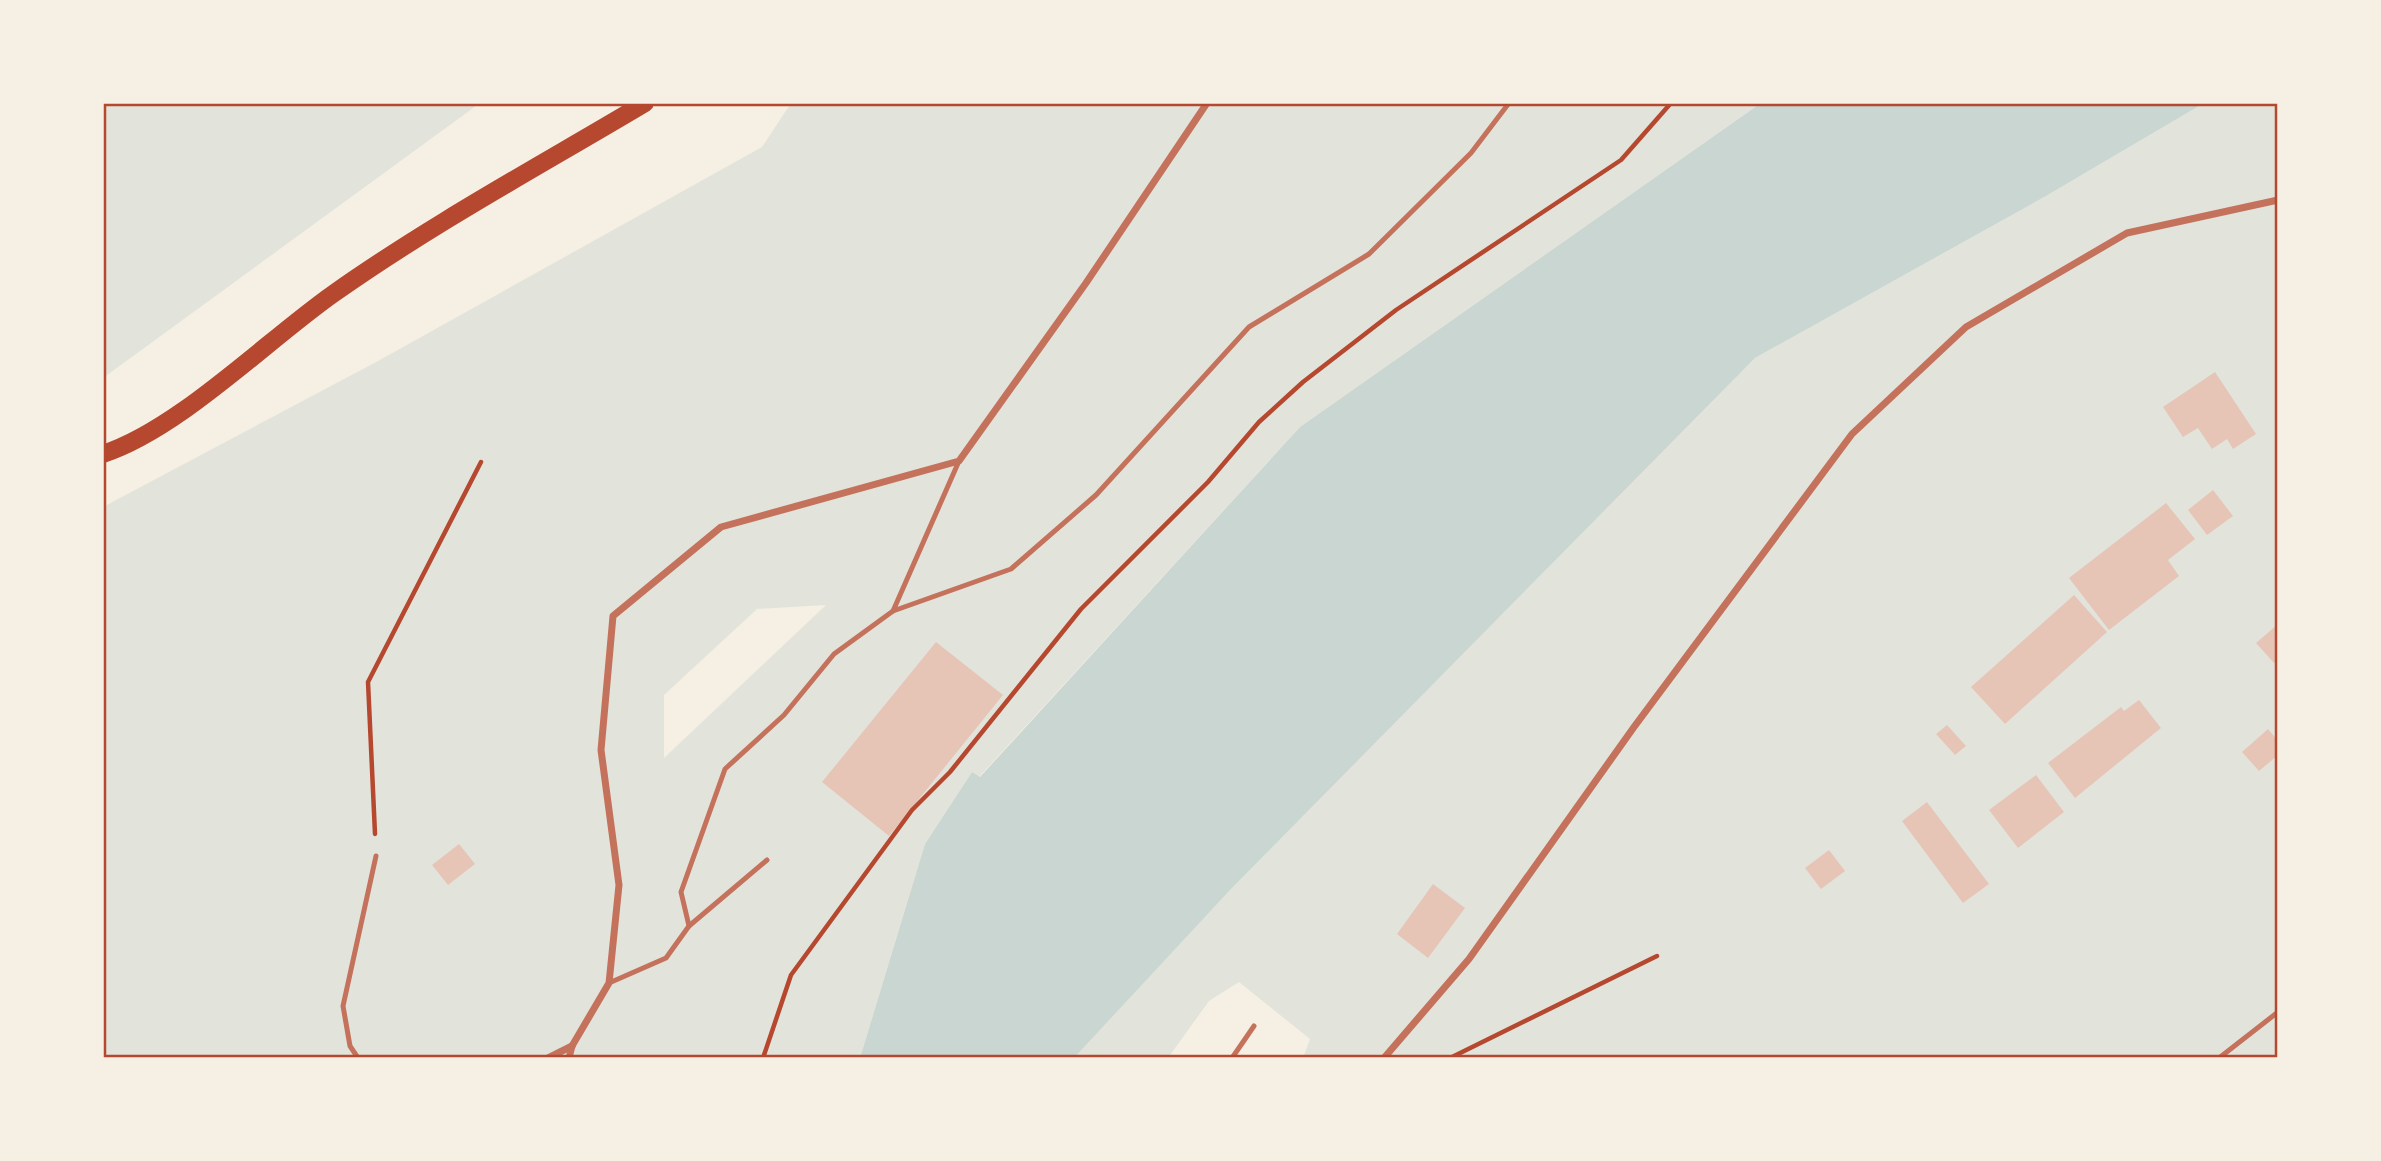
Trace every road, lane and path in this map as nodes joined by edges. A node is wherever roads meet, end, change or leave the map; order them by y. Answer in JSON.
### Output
{"nodes":[{"id":1,"x":645,"y":103,"type":"edge"},
{"id":2,"x":1207,"y":103,"type":"edge"},
{"id":3,"x":1509,"y":103,"type":"edge"},
{"id":4,"x":1671,"y":103,"type":"edge"},
{"id":5,"x":2278,"y":200,"type":"edge"},
{"id":6,"x":103,"y":454,"type":"edge"},
{"id":7,"x":959,"y":461,"type":"junction"},
{"id":8,"x":481,"y":462,"type":"dead end"},
{"id":9,"x":893,"y":611,"type":"junction"},
{"id":10,"x":376,"y":856,"type":"joint"},
{"id":11,"x":767,"y":860,"type":"dead end"},
{"id":12,"x":689,"y":926,"type":"junction"},
{"id":13,"x":1657,"y":956,"type":"dead end"},
{"id":14,"x":609,"y":983,"type":"junction"},
{"id":15,"x":2278,"y":1012,"type":"edge"},
{"id":16,"x":1254,"y":1026,"type":"dead end"},
{"id":17,"x":572,"y":1046,"type":"junction"},
{"id":18,"x":358,"y":1058,"type":"edge"},
{"id":19,"x":548,"y":1058,"type":"edge"},
{"id":20,"x":569,"y":1058,"type":"edge"},
{"id":21,"x":764,"y":1058,"type":"edge"},
{"id":22,"x":1232,"y":1058,"type":"edge"},
{"id":23,"x":1384,"y":1058,"type":"edge"},
{"id":24,"x":1450,"y":1058,"type":"edge"},
{"id":25,"x":2219,"y":1058,"type":"edge"}],
"edges":[{"from":1,"to":6,"type":"main road"},
{"from":2,"to":7,"type":"street"},
{"from":3,"to":9,"type":"lane"},
{"from":4,"to":21,"type":"path"},
{"from":5,"to":23,"type":"street"},
{"from":7,"to":9,"type":"lane"},
{"from":7,"to":14,"type":"street"},
{"from":8,"to":10,"type":"path"},
{"from":9,"to":12,"type":"lane"},
{"from":10,"to":18,"type":"lane"},
{"from":11,"to":12,"type":"lane"},
{"from":12,"to":14,"type":"lane"},
{"from":13,"to":24,"type":"path"},
{"from":14,"to":17,"type":"street"},
{"from":15,"to":25,"type":"lane"},
{"from":16,"to":22,"type":"lane"},
{"from":17,"to":19,"type":"street"},
{"from":17,"to":20,"type":"street"}]}
